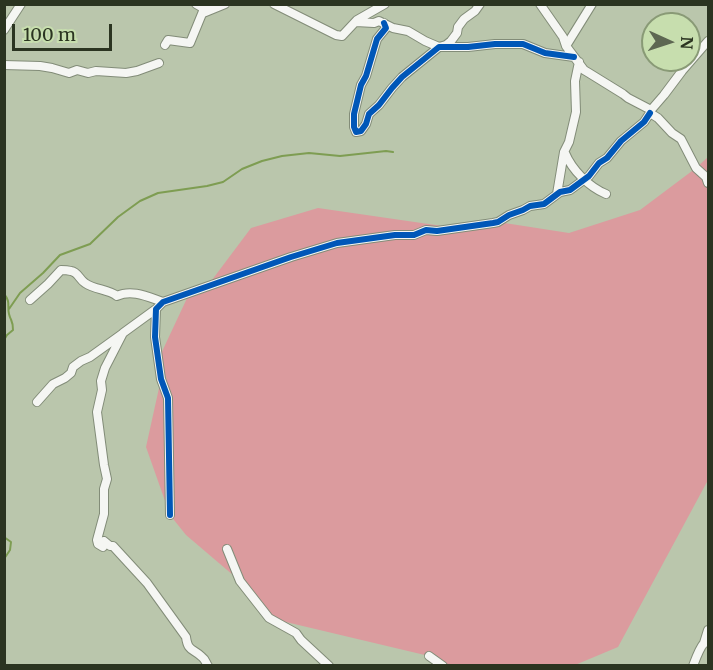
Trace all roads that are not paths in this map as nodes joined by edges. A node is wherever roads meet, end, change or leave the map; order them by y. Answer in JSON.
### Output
{"nodes":[{"id":1,"x":21,"y":4,"type":"edge"},
{"id":2,"x":196,"y":4,"type":"edge"},
{"id":3,"x":225,"y":4,"type":"edge"},
{"id":4,"x":274,"y":4,"type":"edge"},
{"id":5,"x":385,"y":4,"type":"edge"},
{"id":6,"x":480,"y":4,"type":"edge"},
{"id":7,"x":540,"y":4,"type":"edge"},
{"id":8,"x":592,"y":4,"type":"edge"},
{"id":9,"x":204,"y":9,"type":"edge"},
{"id":10,"x":356,"y":22,"type":"junction"},
{"id":11,"x":384,"y":23,"type":"junction"},
{"id":12,"x":6,"y":27,"type":"edge"},
{"id":13,"x":708,"y":41,"type":"edge"},
{"id":14,"x":165,"y":45,"type":"dead end"},
{"id":15,"x":566,"y":46,"type":"junction"},
{"id":16,"x":439,"y":47,"type":"junction"},
{"id":17,"x":576,"y":60,"type":"junction"},
{"id":18,"x":159,"y":63,"type":"dead end"},
{"id":19,"x":4,"y":65,"type":"edge"},
{"id":20,"x":651,"y":111,"type":"junction"},
{"id":21,"x":564,"y":152,"type":"junction"},
{"id":22,"x":585,"y":179,"type":"junction"},
{"id":23,"x":708,"y":183,"type":"edge"},
{"id":24,"x":557,"y":194,"type":"junction"},
{"id":25,"x":606,"y":194,"type":"dead end"},
{"id":26,"x":30,"y":300,"type":"dead end"},
{"id":27,"x":163,"y":302,"type":"junction"},
{"id":28,"x":156,"y":309,"type":"junction"},
{"id":29,"x":123,"y":333,"type":"junction"},
{"id":30,"x":37,"y":402,"type":"dead end"},
{"id":31,"x":170,"y":515,"type":"dead end"},
{"id":32,"x":227,"y":549,"type":"dead end"},
{"id":33,"x":708,"y":630,"type":"edge"},
{"id":34,"x":706,"y":643,"type":"edge"},
{"id":35,"x":429,"y":656,"type":"dead end"},
{"id":36,"x":208,"y":666,"type":"edge"},
{"id":37,"x":329,"y":666,"type":"edge"},
{"id":38,"x":443,"y":666,"type":"edge"},
{"id":39,"x":693,"y":666,"type":"edge"}],
"edges":[{"from":1,"to":12,"type":"street"},
{"from":2,"to":9,"type":"street"},
{"from":3,"to":9,"type":"street"},
{"from":4,"to":10,"type":"street"},
{"from":5,"to":10,"type":"street"},
{"from":6,"to":16,"type":"street"},
{"from":7,"to":15,"type":"street"},
{"from":8,"to":15,"type":"street"},
{"from":9,"to":14,"type":"street"},
{"from":10,"to":11,"type":"street"},
{"from":11,"to":16,"type":"street"},
{"from":11,"to":16,"type":"street"},
{"from":13,"to":20,"type":"street"},
{"from":15,"to":17,"type":"street"},
{"from":16,"to":17,"type":"street"},
{"from":17,"to":20,"type":"street"},
{"from":17,"to":21,"type":"street"},
{"from":18,"to":19,"type":"street"},
{"from":20,"to":22,"type":"street"},
{"from":20,"to":23,"type":"street"},
{"from":21,"to":22,"type":"street"},
{"from":21,"to":24,"type":"street"},
{"from":22,"to":24,"type":"street"},
{"from":22,"to":25,"type":"street"},
{"from":24,"to":27,"type":"street"},
{"from":26,"to":27,"type":"street"},
{"from":27,"to":28,"type":"street"},
{"from":28,"to":29,"type":"street"},
{"from":28,"to":31,"type":"street"},
{"from":29,"to":30,"type":"street"},
{"from":29,"to":36,"type":"street"},
{"from":32,"to":37,"type":"street"},
{"from":33,"to":34,"type":"street"},
{"from":34,"to":39,"type":"street"},
{"from":35,"to":38,"type":"street"}]}
